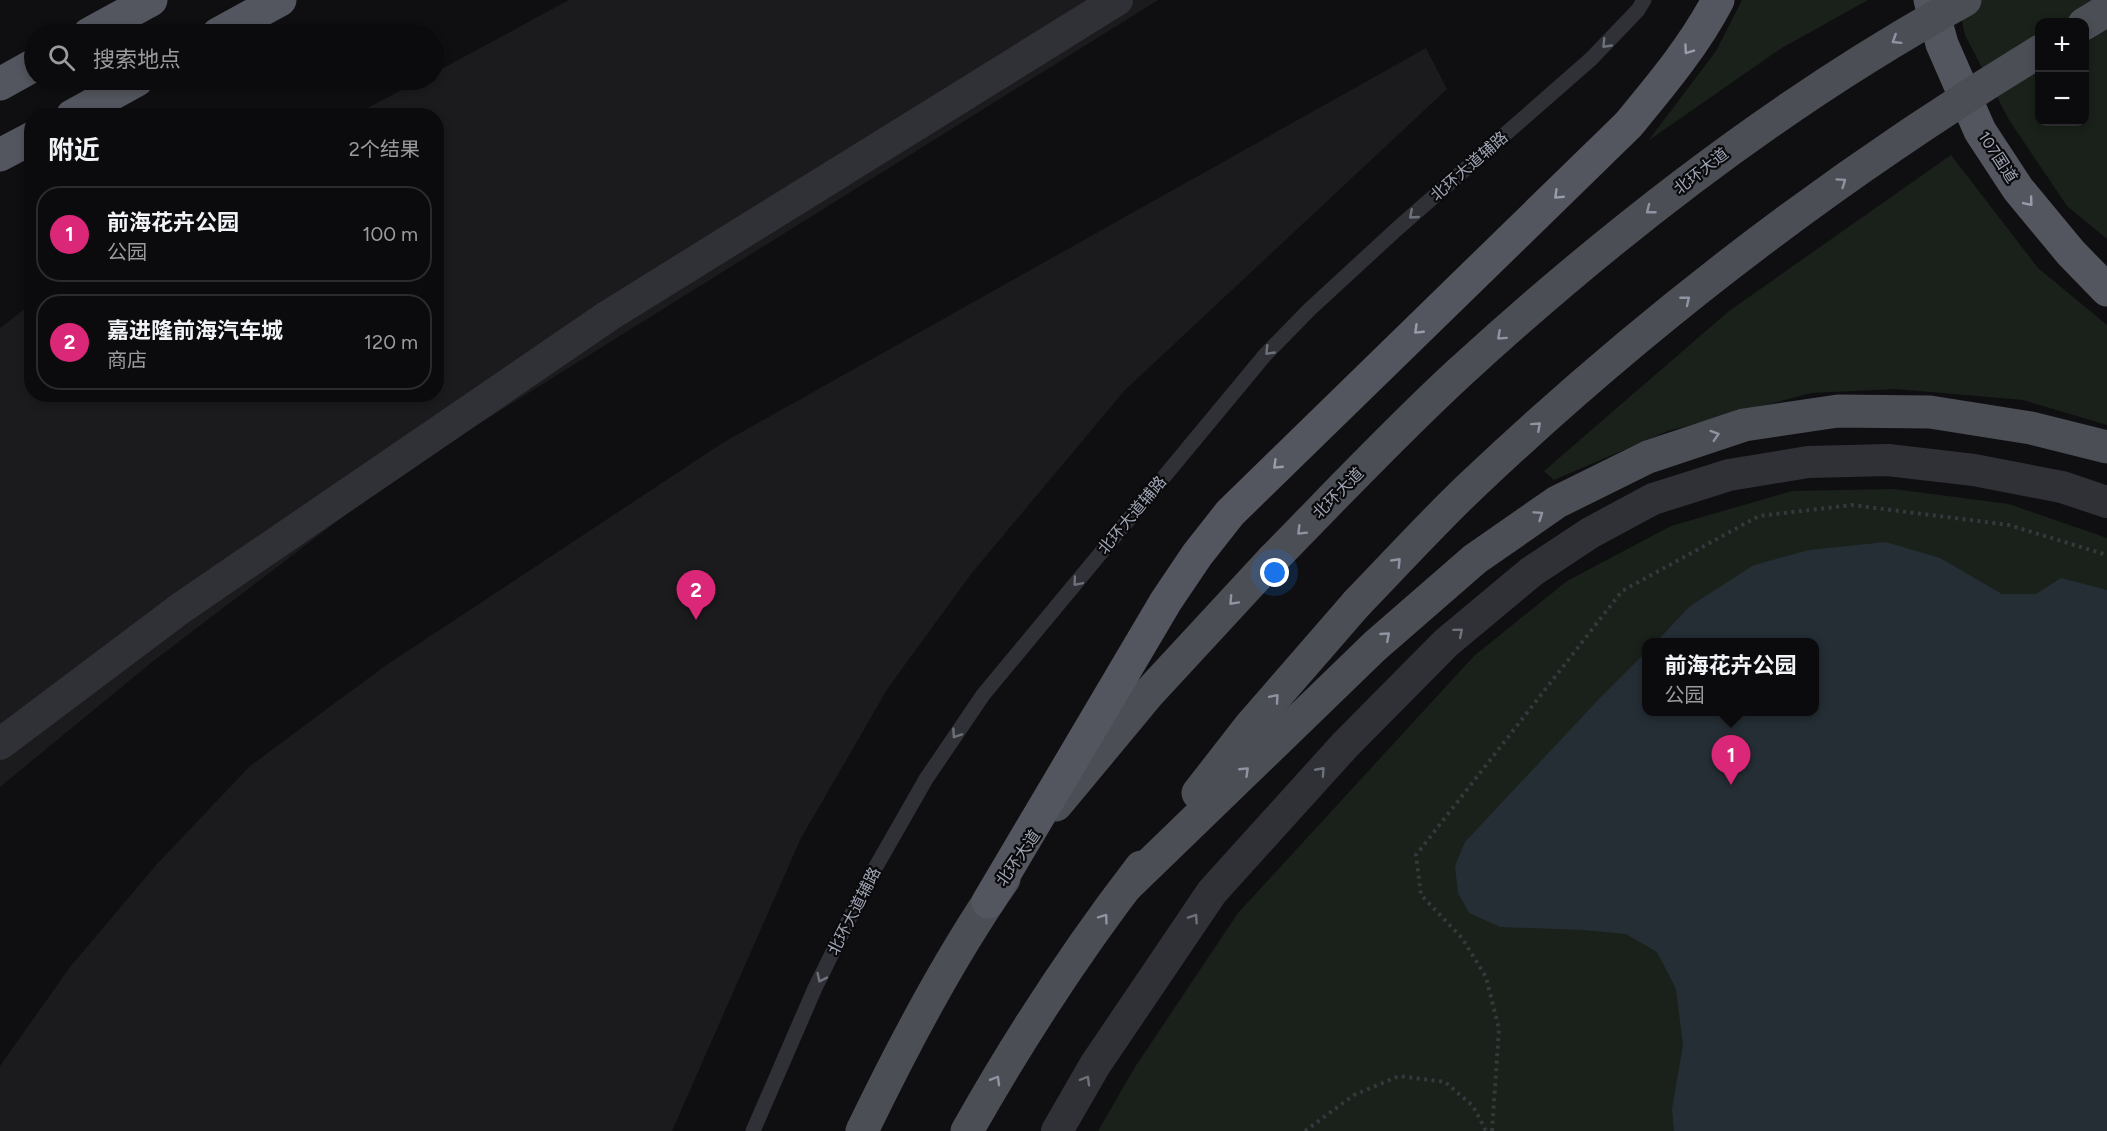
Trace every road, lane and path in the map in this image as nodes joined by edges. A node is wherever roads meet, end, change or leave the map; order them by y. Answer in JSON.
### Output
{"nodes":[{"id":1,"x":151,"y":0,"type":"edge"},
{"id":2,"x":280,"y":0,"type":"edge"},
{"id":3,"x":1117,"y":0,"type":"edge"},
{"id":4,"x":1644,"y":0,"type":"edge"},
{"id":5,"x":1718,"y":0,"type":"edge"},
{"id":6,"x":1930,"y":0,"type":"edge"},
{"id":7,"x":1965,"y":0,"type":"edge"},
{"id":8,"x":2107,"y":10,"type":"edge"},
{"id":9,"x":2089,"y":21,"type":"edge"},
{"id":10,"x":107,"y":24,"type":"edge"},
{"id":11,"x":236,"y":24,"type":"edge"},
{"id":12,"x":2035,"y":54,"type":"edge"},
{"id":13,"x":24,"y":71,"type":"edge"},
{"id":14,"x":0,"y":84,"type":"edge"},
{"id":15,"x":119,"y":90,"type":"edge"},
{"id":16,"x":86,"y":108,"type":"edge"},
{"id":17,"x":24,"y":142,"type":"edge"},
{"id":18,"x":0,"y":155,"type":"edge"},
{"id":19,"x":2107,"y":290,"type":"edge"},
{"id":20,"x":2107,"y":447,"type":"edge"},
{"id":21,"x":2107,"y":502,"type":"edge"},
{"id":22,"x":2107,"y":555,"type":"edge"},
{"id":23,"x":0,"y":744,"type":"edge"},
{"id":24,"x":1128,"y":885,"type":"junction"},
{"id":25,"x":988,"y":902,"type":"junction"},
{"id":26,"x":753,"y":1131,"type":"edge"},
{"id":27,"x":842,"y":1131,"type":"edge"},
{"id":28,"x":862,"y":1131,"type":"edge"},
{"id":29,"x":967,"y":1131,"type":"edge"},
{"id":30,"x":1057,"y":1131,"type":"edge"},
{"id":31,"x":1305,"y":1131,"type":"edge"},
{"id":32,"x":1486,"y":1131,"type":"edge"},
{"id":33,"x":1492,"y":1131,"type":"edge"}],
"edges":[{"from":1,"to":10,"type":"highway"},
{"from":2,"to":11,"type":"highway"},
{"from":3,"to":23,"type":"street"},
{"from":4,"to":26,"type":"lane","name":"北环大道辅路","one_way":true},
{"from":5,"to":25,"type":"highway","one_way":true},
{"from":6,"to":19,"type":"highway","name":"107国道","one_way":true},
{"from":7,"to":25,"type":"main road","name":"北环大道","one_way":true,"bridge":true},
{"from":8,"to":9,"type":"main road"},
{"from":24,"to":12,"type":"main road","one_way":true,"bridge":true},
{"from":13,"to":14,"type":"highway"},
{"from":15,"to":16,"type":"highway"},
{"from":17,"to":18,"type":"highway"},
{"from":24,"to":20,"type":"main road","one_way":true},
{"from":30,"to":21,"type":"street","one_way":true},
{"from":22,"to":33,"type":"path"},
{"from":29,"to":24,"type":"main road","one_way":true},
{"from":25,"to":27,"type":"main road"},
{"from":25,"to":28,"type":"main road","name":"北环大道"},
{"from":31,"to":32,"type":"path"}]}
